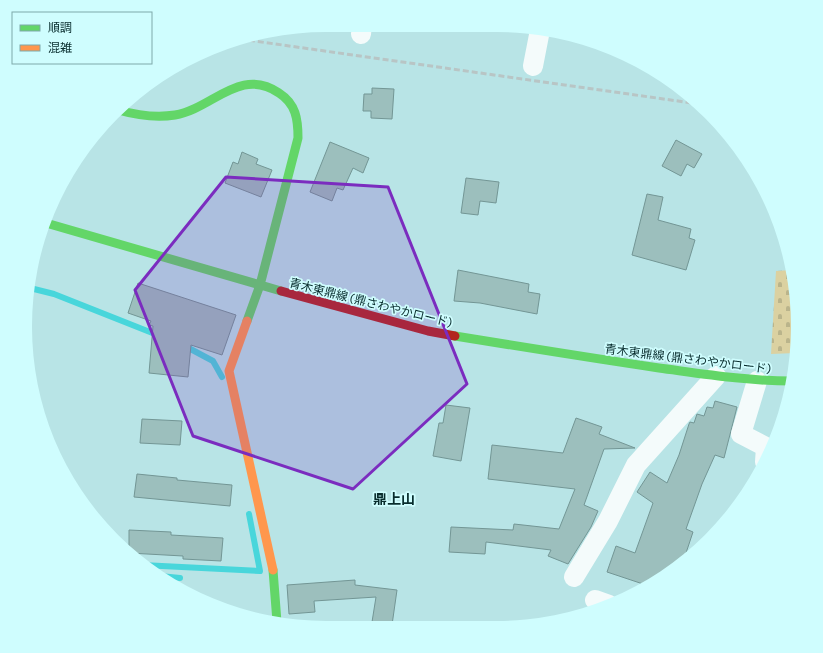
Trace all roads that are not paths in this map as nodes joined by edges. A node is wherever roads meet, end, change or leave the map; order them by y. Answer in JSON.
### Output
{"nodes":[{"id":1,"x":539,"y":36,"type":"edge"},
{"id":2,"x":533,"y":66,"type":"dead end"},
{"id":3,"x":125,"y":112,"type":"edge"},
{"id":4,"x":51,"y":224,"type":"edge"},
{"id":5,"x":260,"y":285,"type":"junction"},
{"id":6,"x":716,"y":376,"type":"junction"},
{"id":7,"x":785,"y":381,"type":"edge"},
{"id":8,"x":758,"y":382,"type":"junction"},
{"id":9,"x":766,"y":447,"type":"edge"},
{"id":10,"x":574,"y":577,"type":"dead end"},
{"id":11,"x":277,"y":616,"type":"edge"}],
"edges":[{"from":1,"to":2,"type":"street"},
{"from":3,"to":5,"type":"main road"},
{"from":4,"to":5,"type":"main road","name":"青木東鼎線 (鼎さわやかロード)"},
{"from":5,"to":6,"type":"main road","name":"青木東鼎線 (鼎さわやかロード)"},
{"from":5,"to":11,"type":"main road"},
{"from":6,"to":8,"type":"main road","name":"青木東鼎線 (鼎さわやかロード)"},
{"from":6,"to":10,"type":"street"},
{"from":7,"to":8,"type":"main road","name":"青木東鼎線 (鼎さわやかロード)"},
{"from":8,"to":9,"type":"street"}]}
